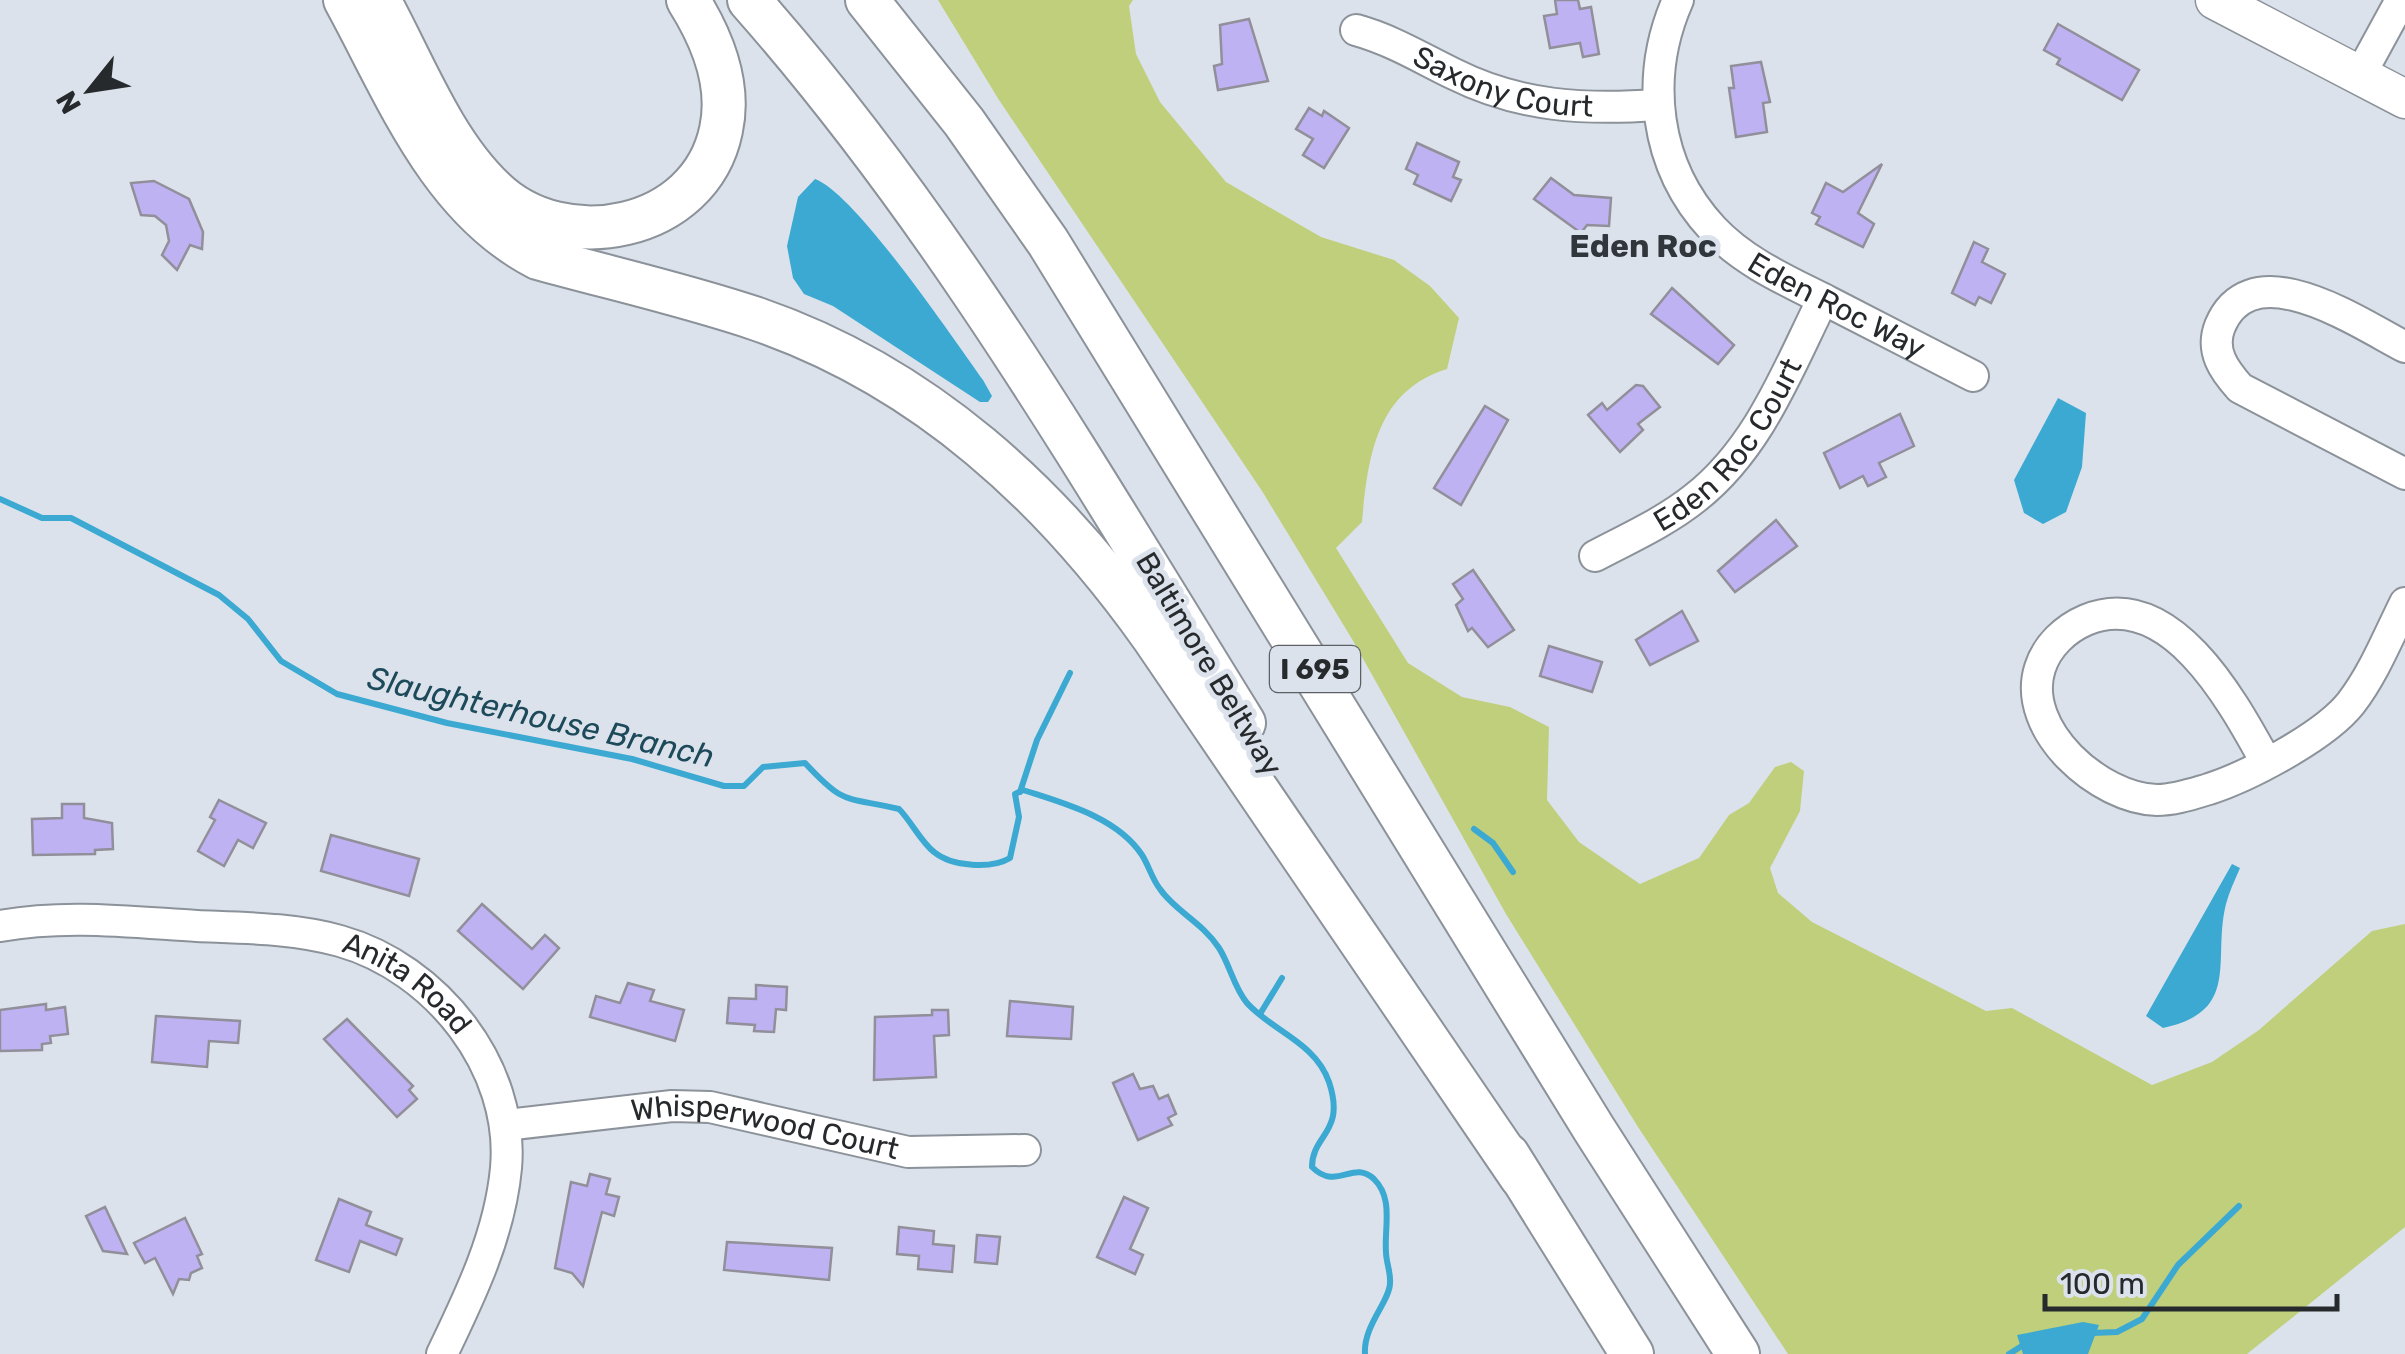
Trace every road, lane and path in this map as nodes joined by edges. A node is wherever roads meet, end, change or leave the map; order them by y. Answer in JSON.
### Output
{"nodes":[{"id":1,"x":345,"y":0,"type":"edge"},
{"id":2,"x":379,"y":0,"type":"edge"},
{"id":3,"x":688,"y":0,"type":"edge"},
{"id":4,"x":749,"y":0,"type":"edge"},
{"id":5,"x":867,"y":0,"type":"edge"},
{"id":6,"x":1678,"y":0,"type":"edge"},
{"id":7,"x":2214,"y":0,"type":"edge"},
{"id":8,"x":2401,"y":0,"type":"edge"},
{"id":9,"x":1356,"y":30,"type":"dead end"},
{"id":10,"x":2359,"y":77,"type":"junction"},
{"id":11,"x":2405,"y":99,"type":"edge"},
{"id":12,"x":1657,"y":105,"type":"junction"},
{"id":13,"x":1823,"y":299,"type":"junction"},
{"id":14,"x":2405,"y":346,"type":"edge"},
{"id":15,"x":1972,"y":376,"type":"dead end"},
{"id":16,"x":2405,"y":474,"type":"edge"},
{"id":17,"x":1595,"y":556,"type":"dead end"},
{"id":18,"x":2405,"y":603,"type":"edge"},
{"id":19,"x":2266,"y":762,"type":"junction"},
{"id":20,"x":0,"y":926,"type":"edge"},
{"id":21,"x":506,"y":1125,"type":"junction"},
{"id":22,"x":1026,"y":1150,"type":"dead end"},
{"id":23,"x":1521,"y":1177,"type":"junction"},
{"id":24,"x":442,"y":1354,"type":"edge"},
{"id":25,"x":1632,"y":1354,"type":"edge"},
{"id":26,"x":1738,"y":1354,"type":"edge"}],
"edges":[{"from":1,"to":23,"type":"highway"},
{"from":2,"to":3,"type":"highway"},
{"from":4,"to":23,"type":"highway","name":"Baltimore Beltway","number":"I 695"},
{"from":5,"to":26,"type":"highway","number":"I 695"},
{"from":6,"to":12,"type":"street","name":"Eden Roc Way"},
{"from":7,"to":10,"type":"main road"},
{"from":8,"to":10,"type":"street"},
{"from":9,"to":12,"type":"street","name":"Saxony Court"},
{"from":10,"to":11,"type":"main road"},
{"from":12,"to":13,"type":"street","name":"Eden Roc Way"},
{"from":13,"to":15,"type":"street","name":"Eden Roc Way"},
{"from":13,"to":17,"type":"street","name":"Eden Roc Court"},
{"from":14,"to":16,"type":"street"},
{"from":18,"to":19,"type":"street"},
{"from":19,"to":19,"type":"street"},
{"from":20,"to":21,"type":"street","name":"Anita Road"},
{"from":21,"to":22,"type":"street","name":"Whisperwood Court"},
{"from":21,"to":24,"type":"street","name":"Anita Road"},
{"from":23,"to":25,"type":"highway","name":"Baltimore Beltway","number":"I 695"}]}
